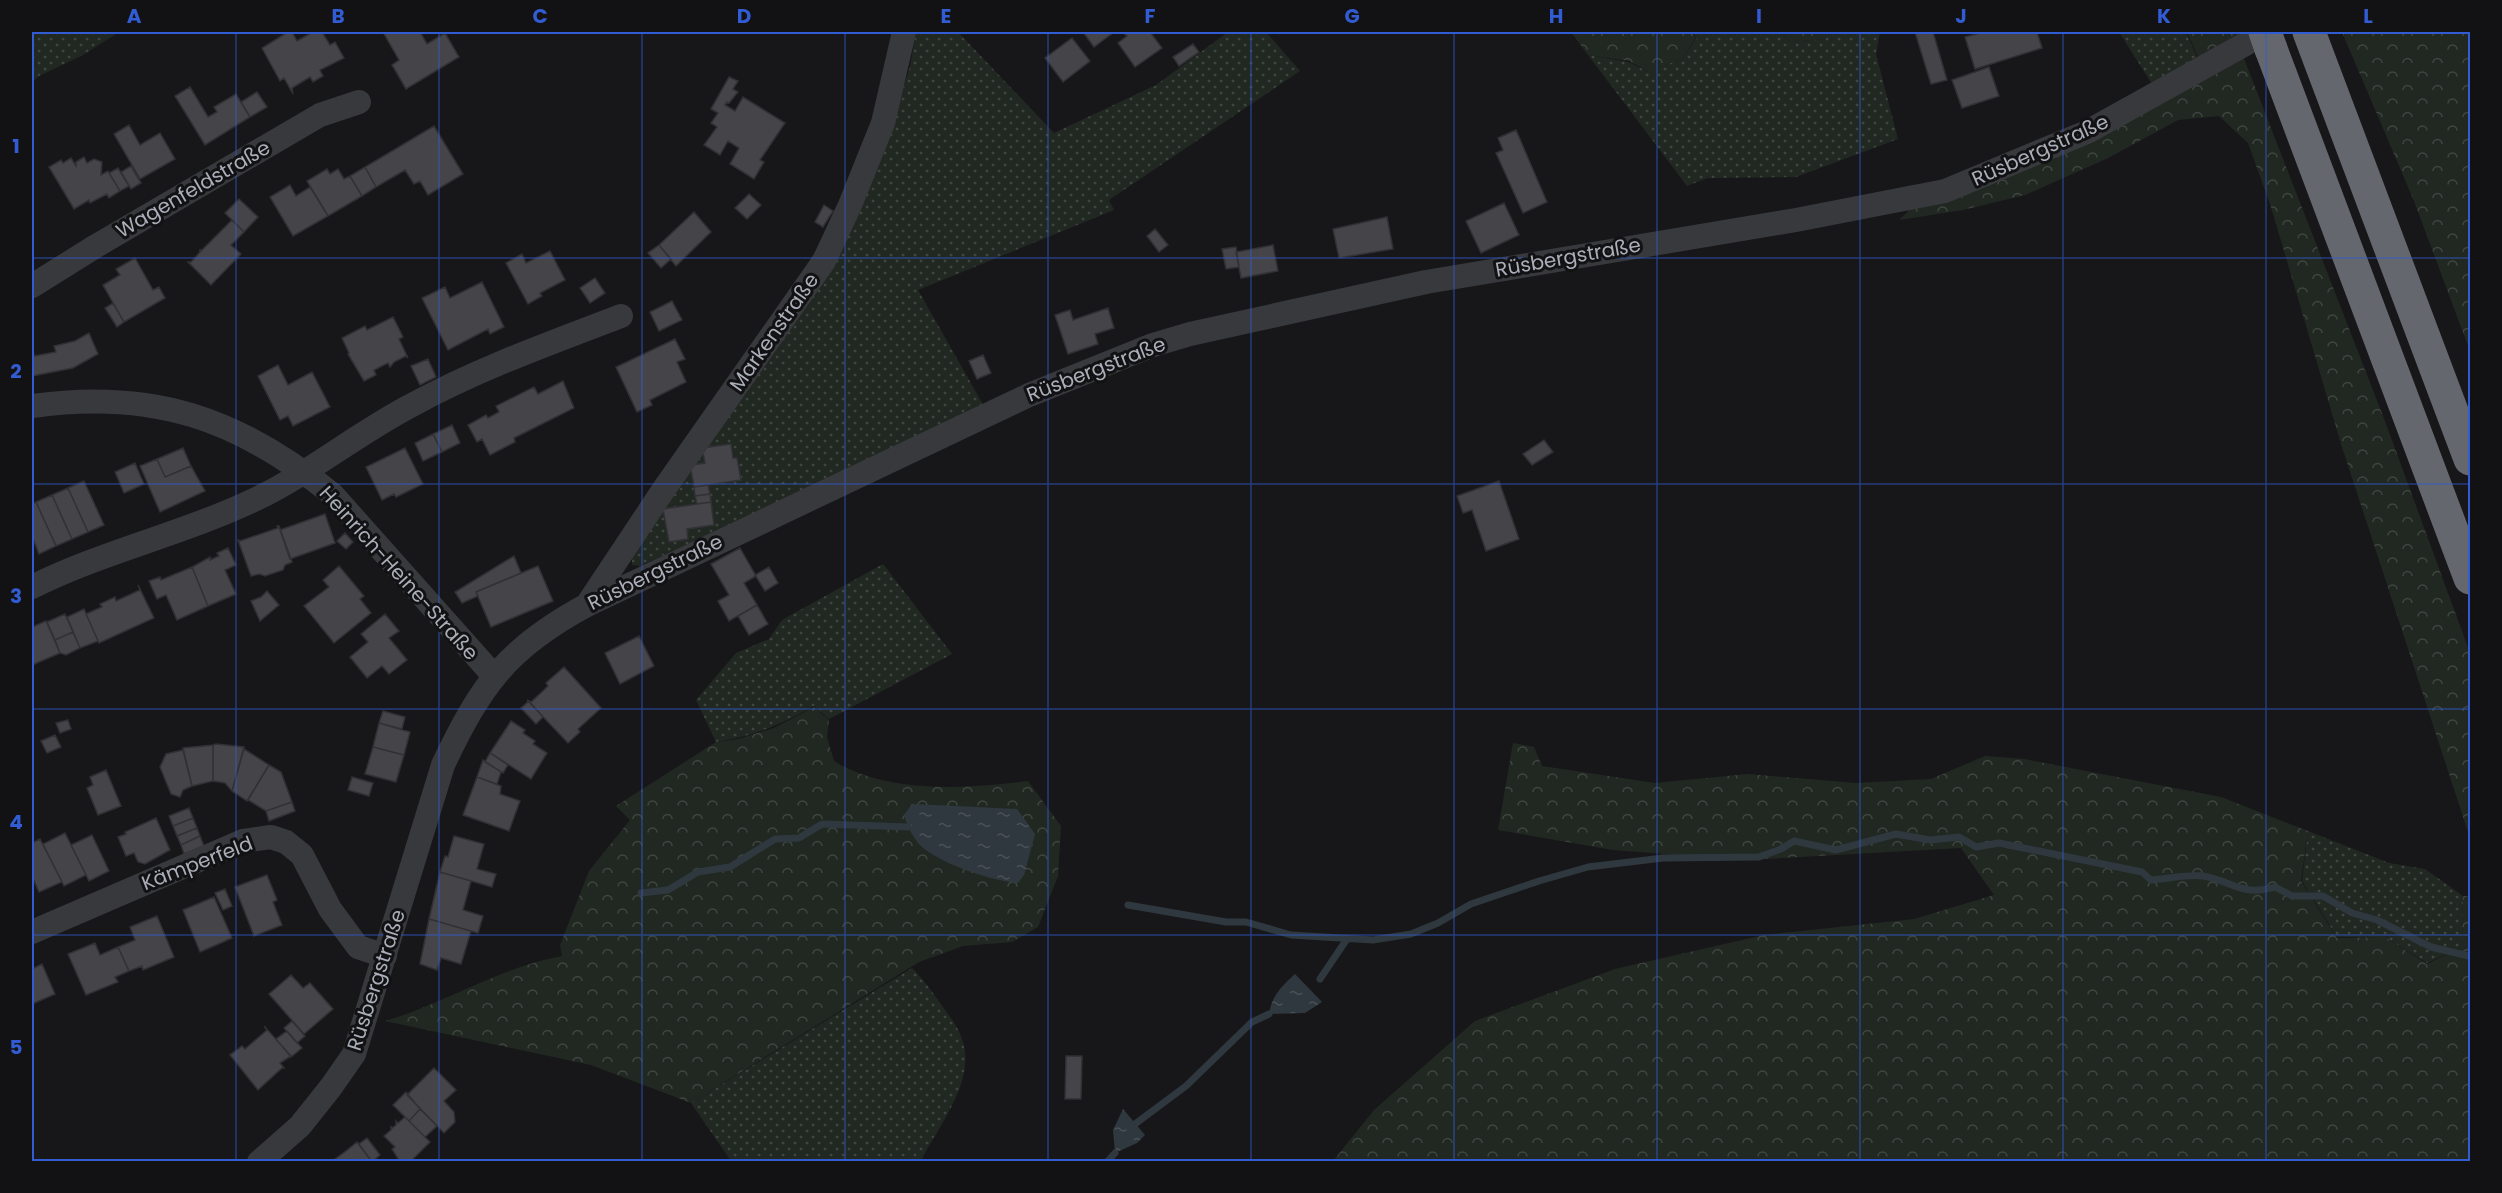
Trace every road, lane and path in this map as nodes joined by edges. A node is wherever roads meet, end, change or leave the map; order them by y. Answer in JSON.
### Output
{"nodes":[{"id":1,"x":904,"y":32,"type":"edge"},
{"id":2,"x":2309,"y":32,"type":"edge"},
{"id":3,"x":2268,"y":37,"type":"edge"},
{"id":4,"x":359,"y":102,"type":"dead end"},
{"id":5,"x":32,"y":286,"type":"edge"},
{"id":6,"x":621,"y":316,"type":"dead end"},
{"id":7,"x":32,"y":406,"type":"edge"},
{"id":8,"x":2470,"y":459,"type":"edge"},
{"id":9,"x":304,"y":471,"type":"junction"},
{"id":10,"x":2470,"y":578,"type":"edge"},
{"id":11,"x":32,"y":587,"type":"edge"},
{"id":12,"x":587,"y":605,"type":"junction"},
{"id":13,"x":494,"y":676,"type":"junction"},
{"id":14,"x":32,"y":932,"type":"edge"},
{"id":15,"x":385,"y":956,"type":"junction"},
{"id":16,"x":259,"y":1161,"type":"edge"}],
"edges":[{"from":1,"to":12,"type":"street","name":"Markenstraße"},
{"from":2,"to":8,"type":"highway"},
{"from":3,"to":10,"type":"highway"},
{"from":3,"to":12,"type":"street","name":"Rüsbergstraße"},
{"from":4,"to":5,"type":"street","name":"Wagenfeldstraße"},
{"from":6,"to":9,"type":"street"},
{"from":7,"to":9,"type":"street","name":"Heinrich-Heine-Straße"},
{"from":9,"to":11,"type":"street"},
{"from":9,"to":13,"type":"street","name":"Heinrich-Heine-Straße"},
{"from":12,"to":13,"type":"street","name":"Rüsbergstraße"},
{"from":13,"to":15,"type":"street","name":"Rüsbergstraße"},
{"from":14,"to":15,"type":"street","name":"Kämperfeld"},
{"from":15,"to":16,"type":"street","name":"Rüsbergstraße"}]}
